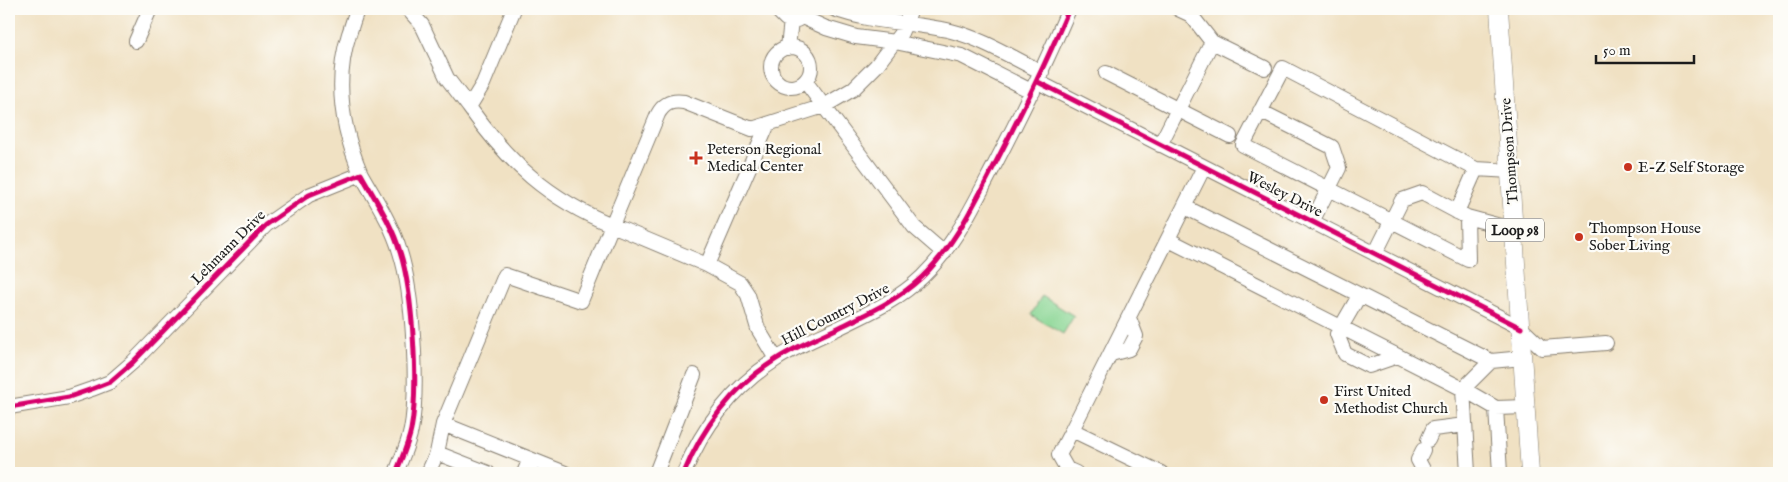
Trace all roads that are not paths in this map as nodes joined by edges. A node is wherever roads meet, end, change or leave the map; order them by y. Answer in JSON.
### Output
{"nodes":[{"id":1,"x":150,"y":9,"type":"edge"},
{"id":2,"x":358,"y":9,"type":"edge"},
{"id":3,"x":408,"y":9,"type":"edge"},
{"id":4,"x":514,"y":9,"type":"edge"},
{"id":5,"x":776,"y":9,"type":"edge"},
{"id":6,"x":834,"y":9,"type":"edge"},
{"id":7,"x":911,"y":9,"type":"edge"},
{"id":8,"x":1069,"y":9,"type":"edge"},
{"id":9,"x":1178,"y":9,"type":"edge"},
{"id":10,"x":1499,"y":9,"type":"edge"},
{"id":11,"x":791,"y":20,"type":"junction"},
{"id":12,"x":906,"y":23,"type":"junction"},
{"id":13,"x":136,"y":41,"type":"dead end"},
{"id":14,"x":895,"y":42,"type":"junction"},
{"id":15,"x":1212,"y":42,"type":"junction"},
{"id":16,"x":788,"y":48,"type":"junction"},
{"id":17,"x":1265,"y":68,"type":"dead end"},
{"id":18,"x":1106,"y":73,"type":"dead end"},
{"id":19,"x":805,"y":81,"type":"junction"},
{"id":20,"x":1037,"y":82,"type":"junction"},
{"id":21,"x":468,"y":106,"type":"junction"},
{"id":22,"x":824,"y":106,"type":"junction"},
{"id":23,"x":1177,"y":110,"type":"junction"},
{"id":24,"x":1260,"y":111,"type":"junction"},
{"id":25,"x":767,"y":126,"type":"junction"},
{"id":26,"x":1230,"y":136,"type":"dead end"},
{"id":27,"x":1160,"y":145,"type":"junction"},
{"id":28,"x":1204,"y":167,"type":"junction"},
{"id":29,"x":1476,"y":169,"type":"junction"},
{"id":30,"x":1511,"y":171,"type":"junction"},
{"id":31,"x":361,"y":174,"type":"junction"},
{"id":32,"x":1328,"y":189,"type":"junction"},
{"id":33,"x":1185,"y":207,"type":"junction"},
{"id":34,"x":1462,"y":215,"type":"junction"},
{"id":35,"x":1392,"y":221,"type":"junction"},
{"id":36,"x":1312,"y":222,"type":"junction"},
{"id":37,"x":612,"y":225,"type":"junction"},
{"id":38,"x":1515,"y":230,"type":"junction"},
{"id":39,"x":1169,"y":240,"type":"junction"},
{"id":40,"x":944,"y":253,"type":"junction"},
{"id":41,"x":1375,"y":254,"type":"junction"},
{"id":42,"x":707,"y":265,"type":"junction"},
{"id":43,"x":1359,"y":296,"type":"junction"},
{"id":44,"x":1341,"y":327,"type":"junction"},
{"id":45,"x":1521,"y":328,"type":"junction"},
{"id":46,"x":1606,"y":342,"type":"dead end"},
{"id":47,"x":1398,"y":356,"type":"junction"},
{"id":48,"x":1523,"y":358,"type":"junction"},
{"id":49,"x":776,"y":359,"type":"junction"},
{"id":50,"x":1491,"y":361,"type":"junction"},
{"id":51,"x":694,"y":375,"type":"dead end"},
{"id":52,"x":1463,"y":389,"type":"junction"},
{"id":53,"x":9,"y":407,"type":"edge"},
{"id":54,"x":1526,"y":407,"type":"junction"},
{"id":55,"x":1496,"y":408,"type":"junction"},
{"id":56,"x":443,"y":424,"type":"junction"},
{"id":57,"x":1465,"y":425,"type":"junction"},
{"id":58,"x":1072,"y":430,"type":"junction"},
{"id":59,"x":437,"y":453,"type":"junction"},
{"id":60,"x":530,"y":459,"type":"junction"},
{"id":61,"x":396,"y":473,"type":"edge"},
{"id":62,"x":428,"y":473,"type":"edge"},
{"id":63,"x":488,"y":473,"type":"edge"},
{"id":64,"x":524,"y":473,"type":"edge"},
{"id":65,"x":565,"y":473,"type":"edge"},
{"id":66,"x":656,"y":473,"type":"edge"},
{"id":67,"x":684,"y":473,"type":"edge"},
{"id":68,"x":1076,"y":473,"type":"edge"},
{"id":69,"x":1161,"y":473,"type":"edge"},
{"id":70,"x":1425,"y":473,"type":"edge"},
{"id":71,"x":1468,"y":473,"type":"edge"},
{"id":72,"x":1500,"y":473,"type":"edge"},
{"id":73,"x":1530,"y":473,"type":"edge"}],
"edges":[{"from":1,"to":13,"type":"street"},
{"from":2,"to":31,"type":"street"},
{"from":3,"to":21,"type":"street"},
{"from":4,"to":21,"type":"street"},
{"from":5,"to":11,"type":"street"},
{"from":6,"to":12,"type":"street"},
{"from":7,"to":12,"type":"street"},
{"from":8,"to":20,"type":"street","name":"Hill Country Drive"},
{"from":9,"to":15,"type":"street"},
{"from":10,"to":30,"type":"main road","name":"Thompson Drive","number":"Loop 98"},
{"from":11,"to":14,"type":"street"},
{"from":11,"to":16,"type":"street"},
{"from":12,"to":14,"type":"street"},
{"from":12,"to":20,"type":"street"},
{"from":14,"to":20,"type":"street"},
{"from":14,"to":22,"type":"street"},
{"from":15,"to":17,"type":"street"},
{"from":15,"to":23,"type":"street"},
{"from":16,"to":19,"type":"street"},
{"from":16,"to":19,"type":"street"},
{"from":18,"to":23,"type":"street"},
{"from":19,"to":22,"type":"street"},
{"from":20,"to":27,"type":"street","name":"Wesley Drive"},
{"from":20,"to":40,"type":"street","name":"Hill Country Drive"},
{"from":21,"to":37,"type":"street"},
{"from":22,"to":25,"type":"street"},
{"from":22,"to":40,"type":"street"},
{"from":23,"to":26,"type":"street"},
{"from":23,"to":27,"type":"street"},
{"from":24,"to":29,"type":"street"},
{"from":24,"to":32,"type":"street"},
{"from":24,"to":32,"type":"street"},
{"from":25,"to":37,"type":"street"},
{"from":25,"to":42,"type":"street"},
{"from":27,"to":28,"type":"street","name":"Wesley Drive"},
{"from":28,"to":33,"type":"street"},
{"from":28,"to":36,"type":"street","name":"Wesley Drive"},
{"from":29,"to":30,"type":"street"},
{"from":29,"to":34,"type":"street"},
{"from":30,"to":38,"type":"main road","name":"Thompson Drive","number":"Loop 98"},
{"from":31,"to":53,"type":"street","name":"Lehmann Drive"},
{"from":31,"to":61,"type":"street"},
{"from":32,"to":35,"type":"street"},
{"from":32,"to":36,"type":"street"},
{"from":33,"to":39,"type":"street"},
{"from":33,"to":43,"type":"street"},
{"from":34,"to":35,"type":"street"},
{"from":34,"to":35,"type":"street"},
{"from":34,"to":38,"type":"street"},
{"from":35,"to":41,"type":"street"},
{"from":36,"to":41,"type":"street","name":"Wesley Drive"},
{"from":37,"to":42,"type":"street"},
{"from":37,"to":56,"type":"street"},
{"from":38,"to":45,"type":"main road","name":"Thompson Drive","number":"Loop 98"},
{"from":39,"to":44,"type":"street"},
{"from":39,"to":58,"type":"street"},
{"from":40,"to":49,"type":"street","name":"Hill Country Drive"},
{"from":41,"to":45,"type":"street","name":"Wesley Drive"},
{"from":42,"to":49,"type":"street"},
{"from":43,"to":44,"type":"street"},
{"from":43,"to":50,"type":"street"},
{"from":44,"to":47,"type":"street"},
{"from":44,"to":47,"type":"street"},
{"from":45,"to":46,"type":"street","name":"Wesley Drive"},
{"from":45,"to":48,"type":"main road","name":"Thompson Drive","number":"Loop 98"},
{"from":47,"to":52,"type":"street"},
{"from":48,"to":50,"type":"street"},
{"from":48,"to":54,"type":"main road","name":"Thompson Drive","number":"Loop 98"},
{"from":49,"to":67,"type":"street","name":"Hill Country Drive"},
{"from":50,"to":52,"type":"street"},
{"from":51,"to":66,"type":"street"},
{"from":52,"to":55,"type":"street"},
{"from":52,"to":57,"type":"street"},
{"from":54,"to":55,"type":"street"},
{"from":54,"to":73,"type":"main road","name":"Thompson Drive","number":"Loop 98"},
{"from":55,"to":72,"type":"street"},
{"from":56,"to":59,"type":"street"},
{"from":56,"to":60,"type":"street"},
{"from":57,"to":70,"type":"street"},
{"from":57,"to":71,"type":"street"},
{"from":58,"to":68,"type":"street"},
{"from":58,"to":69,"type":"street"},
{"from":59,"to":62,"type":"street"},
{"from":59,"to":63,"type":"street"},
{"from":60,"to":64,"type":"street"},
{"from":60,"to":65,"type":"street"}]}
